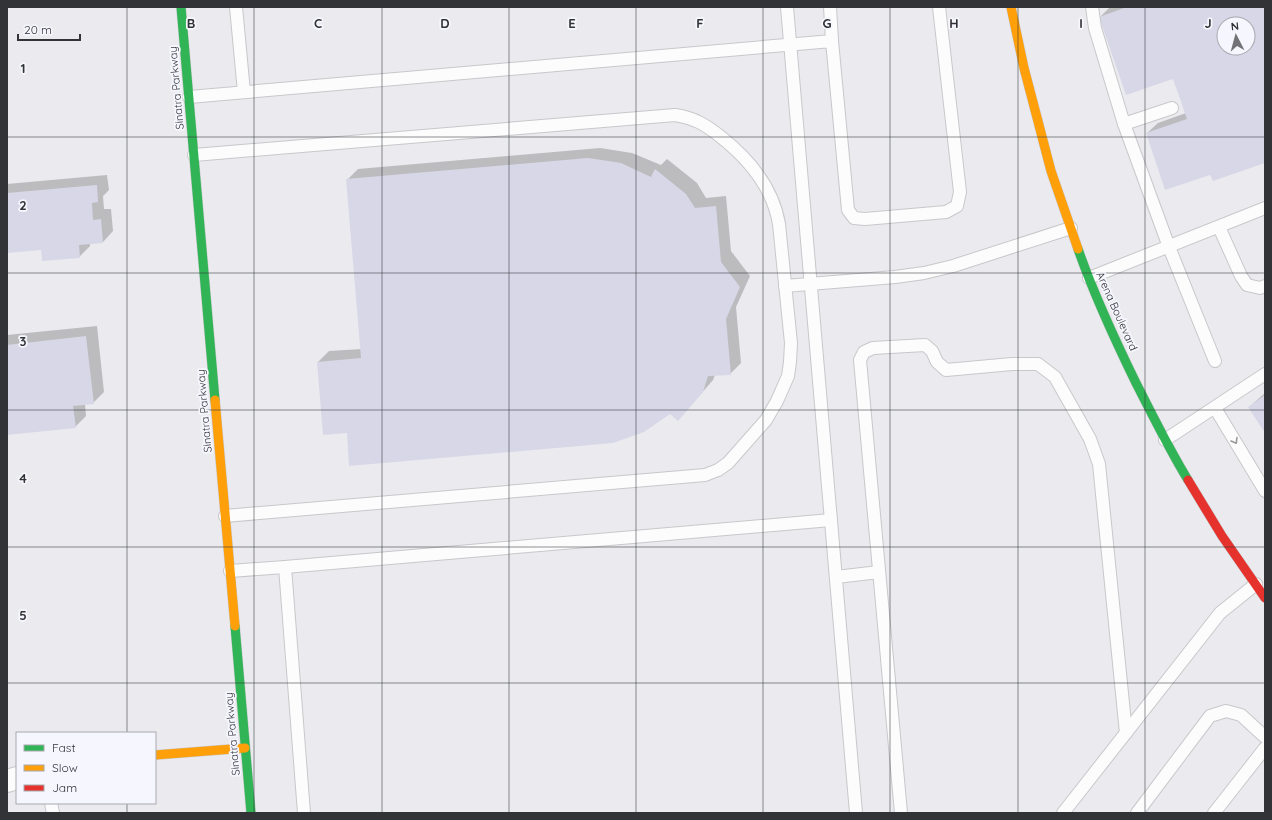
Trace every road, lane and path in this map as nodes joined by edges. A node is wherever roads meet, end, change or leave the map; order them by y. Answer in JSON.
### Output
{"nodes":[{"id":1,"x":181,"y":7,"type":"edge"},
{"id":2,"x":236,"y":7,"type":"edge"},
{"id":3,"x":787,"y":7,"type":"edge"},
{"id":4,"x":830,"y":7,"type":"edge"},
{"id":5,"x":939,"y":7,"type":"edge"},
{"id":6,"x":1011,"y":7,"type":"edge"},
{"id":7,"x":1092,"y":7,"type":"edge"},
{"id":8,"x":832,"y":42,"type":"junction"},
{"id":9,"x":790,"y":44,"type":"junction"},
{"id":10,"x":244,"y":92,"type":"junction"},
{"id":11,"x":189,"y":97,"type":"junction"},
{"id":12,"x":1172,"y":108,"type":"dead end"},
{"id":13,"x":1124,"y":124,"type":"junction"},
{"id":14,"x":194,"y":155,"type":"junction"},
{"id":15,"x":1265,"y":208,"type":"edge"},
{"id":16,"x":1219,"y":227,"type":"junction"},
{"id":17,"x":1071,"y":228,"type":"junction"},
{"id":18,"x":1169,"y":247,"type":"junction"},
{"id":19,"x":1089,"y":278,"type":"junction"},
{"id":20,"x":811,"y":284,"type":"junction"},
{"id":21,"x":785,"y":286,"type":"junction"},
{"id":22,"x":1265,"y":286,"type":"edge"},
{"id":23,"x":1215,"y":361,"type":"dead end"},
{"id":24,"x":1265,"y":374,"type":"edge"},
{"id":25,"x":1215,"y":408,"type":"junction"},
{"id":26,"x":1165,"y":440,"type":"junction"},
{"id":27,"x":1265,"y":491,"type":"edge"},
{"id":28,"x":225,"y":516,"type":"junction"},
{"id":29,"x":831,"y":520,"type":"junction"},
{"id":30,"x":286,"y":567,"type":"junction"},
{"id":31,"x":230,"y":571,"type":"junction"},
{"id":32,"x":879,"y":572,"type":"junction"},
{"id":33,"x":836,"y":577,"type":"junction"},
{"id":34,"x":1256,"y":584,"type":"junction"},
{"id":35,"x":1265,"y":598,"type":"edge"},
{"id":36,"x":1126,"y":733,"type":"junction"},
{"id":37,"x":1265,"y":737,"type":"edge"},
{"id":38,"x":245,"y":748,"type":"junction"},
{"id":39,"x":1265,"y":748,"type":"edge"},
{"id":40,"x":156,"y":755,"type":"edge"},
{"id":41,"x":251,"y":813,"type":"edge"},
{"id":42,"x":304,"y":813,"type":"edge"},
{"id":43,"x":856,"y":813,"type":"edge"},
{"id":44,"x":901,"y":813,"type":"edge"},
{"id":45,"x":1063,"y":813,"type":"edge"},
{"id":46,"x":1137,"y":813,"type":"edge"},
{"id":47,"x":1214,"y":813,"type":"edge"}],
"edges":[{"from":1,"to":11,"type":"street","name":"Sinatra Parkway"},
{"from":2,"to":10,"type":"lane"},
{"from":3,"to":9,"type":"lane"},
{"from":4,"to":8,"type":"lane"},
{"from":5,"to":8,"type":"lane"},
{"from":6,"to":17,"type":"street","name":"Arena Boulevard"},
{"from":7,"to":13,"type":"lane"},
{"from":8,"to":9,"type":"lane"},
{"from":9,"to":10,"type":"lane"},
{"from":9,"to":20,"type":"lane"},
{"from":10,"to":11,"type":"lane"},
{"from":11,"to":14,"type":"street","name":"Sinatra Parkway"},
{"from":12,"to":13,"type":"lane"},
{"from":13,"to":18,"type":"lane"},
{"from":14,"to":21,"type":"lane"},
{"from":14,"to":28,"type":"street","name":"Sinatra Parkway"},
{"from":15,"to":16,"type":"lane"},
{"from":16,"to":18,"type":"lane"},
{"from":16,"to":22,"type":"lane"},
{"from":17,"to":19,"type":"street","name":"Arena Boulevard"},
{"from":17,"to":20,"type":"lane"},
{"from":18,"to":19,"type":"lane"},
{"from":18,"to":23,"type":"lane"},
{"from":19,"to":26,"type":"street","name":"Arena Boulevard"},
{"from":20,"to":21,"type":"lane"},
{"from":20,"to":29,"type":"lane"},
{"from":21,"to":28,"type":"lane"},
{"from":24,"to":25,"type":"lane"},
{"from":25,"to":26,"type":"lane"},
{"from":25,"to":27,"type":"lane","one_way":true},
{"from":26,"to":34,"type":"street","name":"Arena Boulevard"},
{"from":28,"to":31,"type":"street","name":"Sinatra Parkway"},
{"from":29,"to":30,"type":"lane"},
{"from":29,"to":33,"type":"lane"},
{"from":30,"to":31,"type":"lane"},
{"from":30,"to":42,"type":"lane"},
{"from":31,"to":38,"type":"street","name":"Sinatra Parkway"},
{"from":32,"to":33,"type":"lane"},
{"from":32,"to":36,"type":"lane"},
{"from":32,"to":44,"type":"lane"},
{"from":33,"to":43,"type":"lane"},
{"from":34,"to":35,"type":"street","name":"Arena Boulevard"},
{"from":34,"to":36,"type":"lane"},
{"from":36,"to":45,"type":"lane"},
{"from":37,"to":46,"type":"lane"},
{"from":38,"to":40,"type":"street"},
{"from":38,"to":41,"type":"street","name":"Sinatra Parkway"},
{"from":39,"to":47,"type":"lane"}]}
